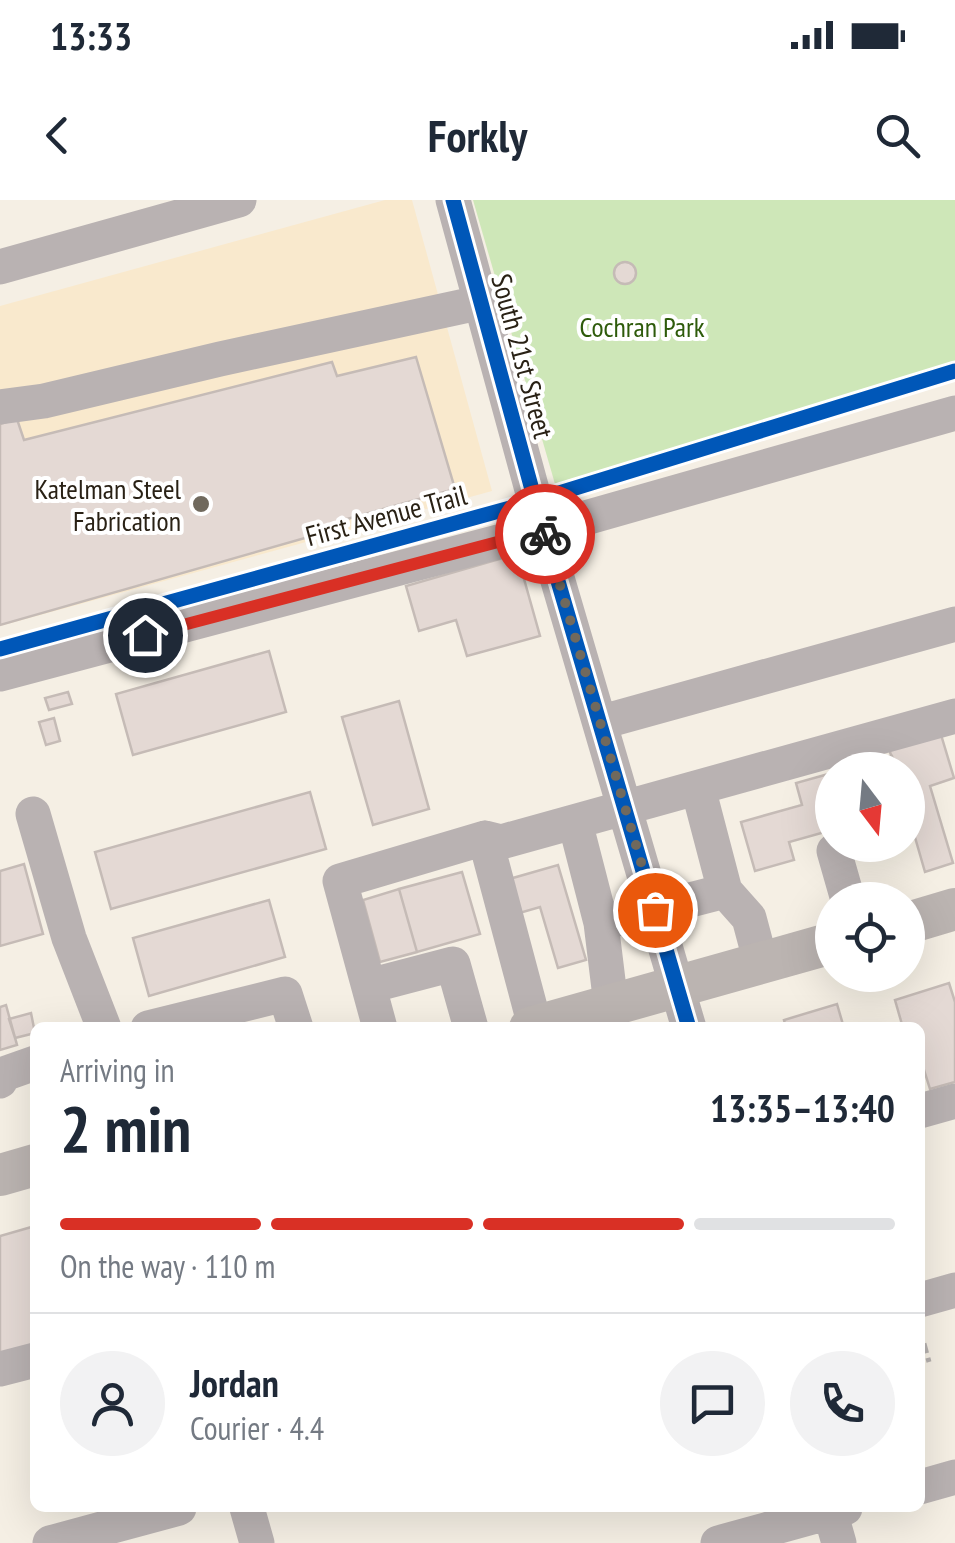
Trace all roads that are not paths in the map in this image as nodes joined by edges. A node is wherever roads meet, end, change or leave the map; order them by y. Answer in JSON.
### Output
{"nodes":[{"id":1,"x":239,"y":200,"type":"edge"},
{"id":2,"x":453,"y":200,"type":"edge"},
{"id":3,"x":0,"y":268,"type":"edge"},
{"id":4,"x":483,"y":302,"type":"junction"},
{"id":5,"x":0,"y":408,"type":"edge"},
{"id":6,"x":955,"y":412,"type":"edge"},
{"id":7,"x":543,"y":530,"type":"junction"},
{"id":8,"x":955,"y":624,"type":"edge"},
{"id":9,"x":0,"y":674,"type":"edge"},
{"id":10,"x":955,"y":716,"type":"edge"},
{"id":11,"x":602,"y":722,"type":"junction"},
{"id":12,"x":698,"y":788,"type":"junction"},
{"id":13,"x":626,"y":807,"type":"junction"},
{"id":14,"x":33,"y":814,"type":"dead end"},
{"id":15,"x":574,"y":822,"type":"junction"},
{"id":16,"x":485,"y":838,"type":"junction"},
{"id":17,"x":725,"y":891,"type":"junction"},
{"id":18,"x":955,"y":909,"type":"edge"},
{"id":19,"x":655,"y":910,"type":"junction"},
{"id":20,"x":925,"y":917,"type":"edge"},
{"id":21,"x":600,"y":923,"type":"junction"},
{"id":22,"x":815,"y":948,"type":"edge"},
{"id":23,"x":761,"y":963,"type":"junction"},
{"id":24,"x":369,"y":986,"type":"junction"},
{"id":25,"x":677,"y":986,"type":"junction"},
{"id":26,"x":611,"y":1005,"type":"junction"},
{"id":27,"x":102,"y":1022,"type":"edge"},
{"id":28,"x":172,"y":1022,"type":"edge"},
{"id":29,"x":294,"y":1022,"type":"edge"},
{"id":30,"x":378,"y":1022,"type":"edge"},
{"id":31,"x":469,"y":1022,"type":"edge"},
{"id":32,"x":531,"y":1022,"type":"edge"},
{"id":33,"x":550,"y":1022,"type":"edge"},
{"id":34,"x":686,"y":1022,"type":"edge"},
{"id":35,"x":30,"y":1065,"type":"edge"},
{"id":36,"x":0,"y":1081,"type":"edge"},
{"id":37,"x":955,"y":1101,"type":"edge"},
{"id":38,"x":925,"y":1110,"type":"edge"},
{"id":39,"x":30,"y":1166,"type":"edge"},
{"id":40,"x":0,"y":1175,"type":"edge"},
{"id":41,"x":955,"y":1290,"type":"edge"},
{"id":42,"x":925,"y":1299,"type":"edge"},
{"id":43,"x":30,"y":1361,"type":"edge"},
{"id":44,"x":0,"y":1369,"type":"edge"},
{"id":45,"x":955,"y":1477,"type":"edge"},
{"id":46,"x":925,"y":1486,"type":"edge"},
{"id":47,"x":164,"y":1512,"type":"edge"},
{"id":48,"x":249,"y":1512,"type":"edge"},
{"id":49,"x":836,"y":1517,"type":"edge"},
{"id":50,"x":50,"y":1543,"type":"edge"},
{"id":51,"x":257,"y":1543,"type":"edge"},
{"id":52,"x":718,"y":1543,"type":"edge"}],
"edges":[{"from":1,"to":3,"type":"street"},
{"from":2,"to":4,"type":"street","name":"South 21st Street"},
{"from":4,"to":5,"type":"street"},
{"from":4,"to":7,"type":"street","name":"South 21st Street"},
{"from":6,"to":7,"type":"street"},
{"from":7,"to":9,"type":"street"},
{"from":7,"to":11,"type":"street","name":"South 21st Street"},
{"from":8,"to":11,"type":"street"},
{"from":10,"to":12,"type":"street"},
{"from":11,"to":13,"type":"street","name":"South 21st Street"},
{"from":12,"to":13,"type":"street"},
{"from":12,"to":17,"type":"street"},
{"from":13,"to":15,"type":"street"},
{"from":13,"to":19,"type":"street","name":"South 21st Street"},
{"from":14,"to":27,"type":"street"},
{"from":15,"to":16,"type":"street"},
{"from":15,"to":21,"type":"street"},
{"from":16,"to":24,"type":"street"},
{"from":16,"to":32,"type":"street"},
{"from":17,"to":19,"type":"street"},
{"from":17,"to":23,"type":"street"},
{"from":18,"to":20,"type":"main road"},
{"from":19,"to":21,"type":"street"},
{"from":19,"to":25,"type":"street","name":"South 21st Street"},
{"from":21,"to":26,"type":"street"},
{"from":22,"to":23,"type":"main road"},
{"from":23,"to":25,"type":"main road"},
{"from":24,"to":30,"type":"street"},
{"from":24,"to":31,"type":"street"},
{"from":25,"to":26,"type":"main road"},
{"from":25,"to":34,"type":"street","name":"South 21st Street"},
{"from":26,"to":33,"type":"main road"},
{"from":28,"to":29,"type":"street"},
{"from":35,"to":36,"type":"street"},
{"from":37,"to":38,"type":"street"},
{"from":39,"to":40,"type":"main road"},
{"from":41,"to":42,"type":"street"},
{"from":43,"to":44,"type":"street"},
{"from":45,"to":46,"type":"street"},
{"from":47,"to":50,"type":"street"},
{"from":48,"to":51,"type":"street"},
{"from":49,"to":52,"type":"street"}]}
